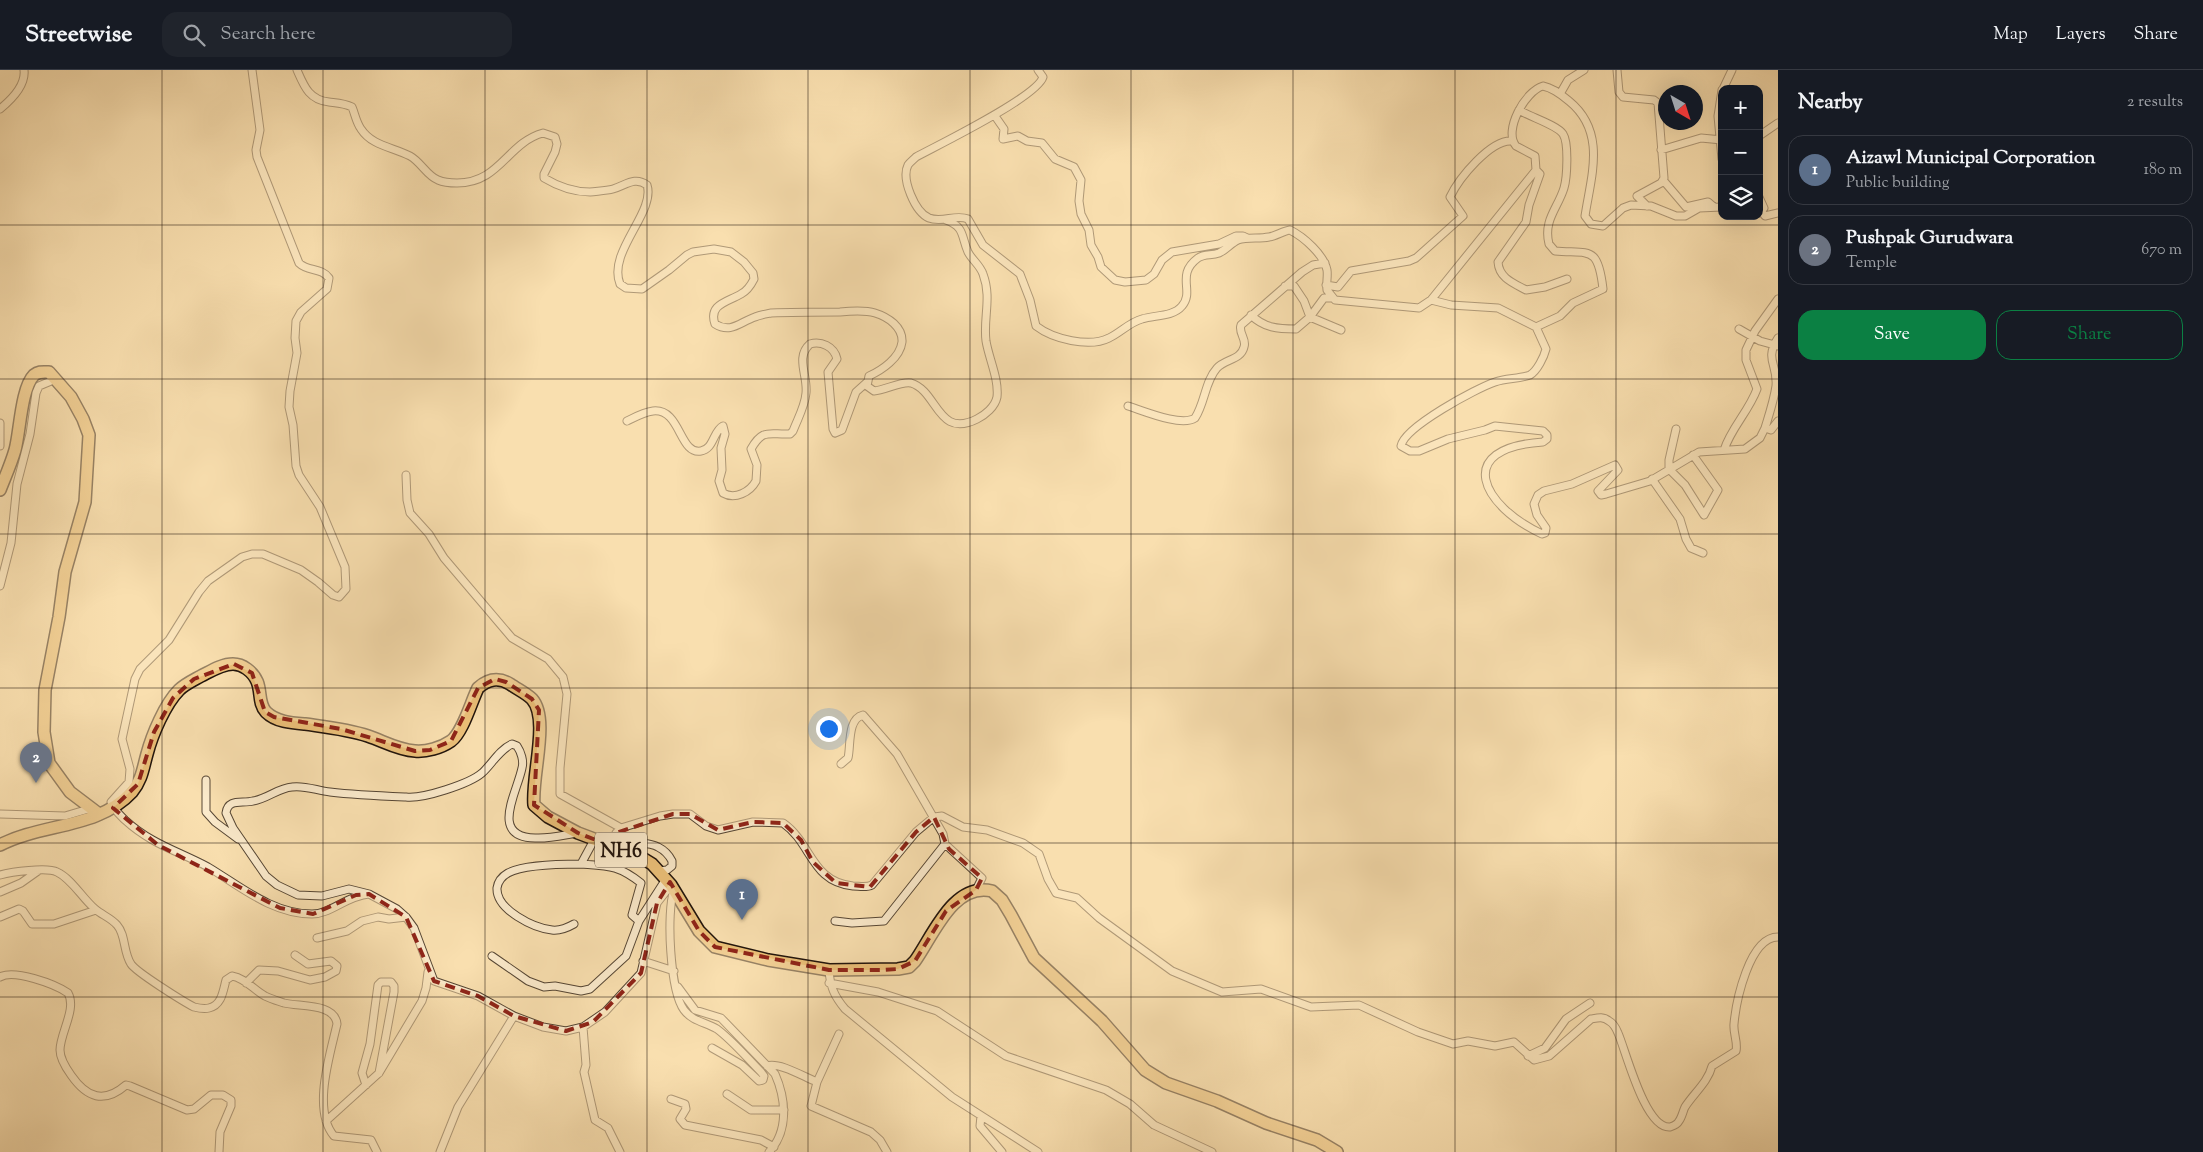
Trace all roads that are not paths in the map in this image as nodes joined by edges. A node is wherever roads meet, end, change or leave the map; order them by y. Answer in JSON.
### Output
{"nodes":[{"id":1,"x":24,"y":70,"type":"edge"},
{"id":2,"x":252,"y":70,"type":"edge"},
{"id":3,"x":297,"y":70,"type":"edge"},
{"id":4,"x":1038,"y":70,"type":"edge"},
{"id":5,"x":1584,"y":70,"type":"edge"},
{"id":6,"x":1617,"y":70,"type":"edge"},
{"id":7,"x":1732,"y":70,"type":"edge"},
{"id":8,"x":1724,"y":85,"type":"edge"},
{"id":9,"x":1560,"y":94,"type":"junction"},
{"id":10,"x":0,"y":109,"type":"edge"},
{"id":11,"x":1519,"y":110,"type":"junction"},
{"id":12,"x":995,"y":116,"type":"junction"},
{"id":13,"x":1778,"y":123,"type":"edge"},
{"id":14,"x":1763,"y":133,"type":"edge"},
{"id":15,"x":1718,"y":140,"type":"edge"},
{"id":16,"x":1512,"y":141,"type":"junction"},
{"id":17,"x":1661,"y":150,"type":"junction"},
{"id":18,"x":1536,"y":170,"type":"junction"},
{"id":19,"x":1663,"y":180,"type":"junction"},
{"id":20,"x":1647,"y":206,"type":"junction"},
{"id":21,"x":1718,"y":207,"type":"edge"},
{"id":22,"x":1778,"y":213,"type":"edge"},
{"id":23,"x":1763,"y":214,"type":"edge"},
{"id":24,"x":944,"y":220,"type":"junction"},
{"id":25,"x":1248,"y":238,"type":"junction"},
{"id":26,"x":1325,"y":263,"type":"junction"},
{"id":27,"x":1567,"y":279,"type":"dead end"},
{"id":28,"x":1326,"y":285,"type":"junction"},
{"id":29,"x":1284,"y":286,"type":"junction"},
{"id":30,"x":1332,"y":298,"type":"junction"},
{"id":31,"x":1778,"y":299,"type":"edge"},
{"id":32,"x":1431,"y":300,"type":"junction"},
{"id":33,"x":1250,"y":315,"type":"junction"},
{"id":34,"x":1310,"y":317,"type":"junction"},
{"id":35,"x":1536,"y":327,"type":"junction"},
{"id":36,"x":1739,"y":329,"type":"dead end"},
{"id":37,"x":1341,"y":330,"type":"dead end"},
{"id":38,"x":1751,"y":337,"type":"junction"},
{"id":39,"x":1778,"y":338,"type":"edge"},
{"id":40,"x":1776,"y":346,"type":"edge"},
{"id":41,"x":53,"y":376,"type":"junction"},
{"id":42,"x":866,"y":383,"type":"junction"},
{"id":43,"x":1128,"y":406,"type":"dead end"},
{"id":44,"x":627,"y":421,"type":"dead end"},
{"id":45,"x":1778,"y":421,"type":"edge"},
{"id":46,"x":0,"y":423,"type":"edge"},
{"id":47,"x":1765,"y":428,"type":"junction"},
{"id":48,"x":1676,"y":429,"type":"dead end"},
{"id":49,"x":0,"y":446,"type":"edge"},
{"id":50,"x":1724,"y":450,"type":"junction"},
{"id":51,"x":1693,"y":455,"type":"junction"},
{"id":52,"x":1669,"y":469,"type":"junction"},
{"id":53,"x":406,"y":474,"type":"dead end"},
{"id":54,"x":1652,"y":480,"type":"junction"},
{"id":55,"x":0,"y":489,"type":"edge"},
{"id":56,"x":1702,"y":553,"type":"dead end"},
{"id":57,"x":0,"y":586,"type":"edge"},
{"id":58,"x":840,"y":764,"type":"dead end"},
{"id":59,"x":206,"y":780,"type":"dead end"},
{"id":60,"x":113,"y":808,"type":"junction"},
{"id":61,"x":95,"y":811,"type":"junction"},
{"id":62,"x":0,"y":814,"type":"edge"},
{"id":63,"x":934,"y":817,"type":"junction"},
{"id":64,"x":621,"y":828,"type":"junction"},
{"id":65,"x":578,"y":833,"type":"junction"},
{"id":66,"x":594,"y":840,"type":"junction"},
{"id":67,"x":0,"y":844,"type":"edge"},
{"id":68,"x":945,"y":844,"type":"junction"},
{"id":69,"x":246,"y":846,"type":"junction"},
{"id":70,"x":581,"y":864,"type":"junction"},
{"id":71,"x":38,"y":871,"type":"junction"},
{"id":72,"x":0,"y":876,"type":"edge"},
{"id":73,"x":667,"y":881,"type":"junction"},
{"id":74,"x":976,"y":890,"type":"junction"},
{"id":75,"x":0,"y":892,"type":"edge"},
{"id":76,"x":369,"y":894,"type":"junction"},
{"id":77,"x":96,"y":910,"type":"junction"},
{"id":78,"x":0,"y":917,"type":"edge"},
{"id":79,"x":406,"y":917,"type":"junction"},
{"id":80,"x":639,"y":921,"type":"junction"},
{"id":81,"x":835,"y":921,"type":"dead end"},
{"id":82,"x":574,"y":924,"type":"dead end"},
{"id":83,"x":1778,"y":937,"type":"edge"},
{"id":84,"x":317,"y":938,"type":"dead end"},
{"id":85,"x":295,"y":955,"type":"dead end"},
{"id":86,"x":492,"y":956,"type":"dead end"},
{"id":87,"x":643,"y":961,"type":"junction"},
{"id":88,"x":429,"y":969,"type":"junction"},
{"id":89,"x":829,"y":970,"type":"junction"},
{"id":90,"x":674,"y":971,"type":"junction"},
{"id":91,"x":0,"y":977,"type":"edge"},
{"id":92,"x":246,"y":983,"type":"junction"},
{"id":93,"x":830,"y":983,"type":"junction"},
{"id":94,"x":676,"y":984,"type":"junction"},
{"id":95,"x":1590,"y":1003,"type":"dead end"},
{"id":96,"x":514,"y":1016,"type":"junction"},
{"id":97,"x":583,"y":1027,"type":"junction"},
{"id":98,"x":839,"y":1034,"type":"dead end"},
{"id":99,"x":712,"y":1048,"type":"dead end"},
{"id":100,"x":1528,"y":1056,"type":"junction"},
{"id":101,"x":767,"y":1066,"type":"junction"},
{"id":102,"x":378,"y":1073,"type":"junction"},
{"id":103,"x":817,"y":1082,"type":"junction"},
{"id":104,"x":366,"y":1085,"type":"junction"},
{"id":105,"x":727,"y":1094,"type":"dead end"},
{"id":106,"x":671,"y":1099,"type":"dead end"},
{"id":107,"x":784,"y":1110,"type":"junction"},
{"id":108,"x":981,"y":1116,"type":"junction"},
{"id":109,"x":326,"y":1121,"type":"junction"},
{"id":110,"x":772,"y":1150,"type":"edge"},
{"id":111,"x":219,"y":1152,"type":"edge"},
{"id":112,"x":377,"y":1152,"type":"edge"},
{"id":113,"x":440,"y":1152,"type":"edge"},
{"id":114,"x":620,"y":1152,"type":"edge"},
{"id":115,"x":887,"y":1152,"type":"edge"},
{"id":116,"x":1002,"y":1152,"type":"edge"},
{"id":117,"x":1038,"y":1152,"type":"edge"},
{"id":118,"x":1212,"y":1152,"type":"edge"},
{"id":119,"x":1337,"y":1152,"type":"edge"}],
"edges":[{"from":1,"to":10,"type":"street"},
{"from":2,"to":60,"type":"street"},
{"from":3,"to":42,"type":"street"},
{"from":4,"to":12,"type":"street"},
{"from":5,"to":9,"type":"street"},
{"from":6,"to":17,"type":"street"},
{"from":7,"to":8,"type":"street"},
{"from":9,"to":11,"type":"street"},
{"from":9,"to":20,"type":"street"},
{"from":11,"to":16,"type":"street"},
{"from":11,"to":35,"type":"street"},
{"from":12,"to":24,"type":"street"},
{"from":12,"to":25,"type":"street"},
{"from":13,"to":14,"type":"street"},
{"from":15,"to":17,"type":"street"},
{"from":16,"to":18,"type":"street"},
{"from":16,"to":28,"type":"street"},
{"from":17,"to":19,"type":"street"},
{"from":18,"to":27,"type":"street"},
{"from":18,"to":32,"type":"street"},
{"from":19,"to":20,"type":"street"},
{"from":19,"to":21,"type":"street"},
{"from":20,"to":21,"type":"street"},
{"from":22,"to":23,"type":"street"},
{"from":24,"to":25,"type":"street"},
{"from":24,"to":42,"type":"street"},
{"from":25,"to":26,"type":"street"},
{"from":26,"to":28,"type":"street"},
{"from":26,"to":29,"type":"street"},
{"from":28,"to":30,"type":"street"},
{"from":29,"to":33,"type":"street"},
{"from":29,"to":34,"type":"street"},
{"from":30,"to":32,"type":"street"},
{"from":30,"to":34,"type":"street"},
{"from":31,"to":38,"type":"street"},
{"from":32,"to":35,"type":"street"},
{"from":33,"to":34,"type":"street"},
{"from":33,"to":43,"type":"street"},
{"from":34,"to":37,"type":"street"},
{"from":35,"to":54,"type":"street"},
{"from":36,"to":38,"type":"street"},
{"from":38,"to":40,"type":"street"},
{"from":38,"to":50,"type":"street"},
{"from":39,"to":40,"type":"street"},
{"from":40,"to":47,"type":"street"},
{"from":41,"to":55,"type":"main road"},
{"from":41,"to":57,"type":"street"},
{"from":41,"to":61,"type":"main road"},
{"from":42,"to":44,"type":"street"},
{"from":45,"to":47,"type":"street"},
{"from":46,"to":49,"type":"street"},
{"from":47,"to":50,"type":"street"},
{"from":48,"to":52,"type":"street"},
{"from":50,"to":51,"type":"street"},
{"from":51,"to":52,"type":"street"},
{"from":51,"to":52,"type":"street"},
{"from":52,"to":54,"type":"street"},
{"from":53,"to":64,"type":"street"},
{"from":54,"to":56,"type":"street"},
{"from":58,"to":63,"type":"street"},
{"from":59,"to":69,"type":"street"},
{"from":60,"to":61,"type":"main road","number":"NH6"},
{"from":60,"to":65,"type":"main road","number":"NH6"},
{"from":60,"to":76,"type":"street"},
{"from":61,"to":62,"type":"street"},
{"from":61,"to":67,"type":"main road","number":"NH6"},
{"from":63,"to":64,"type":"street"},
{"from":63,"to":68,"type":"street"},
{"from":63,"to":100,"type":"street"},
{"from":64,"to":73,"type":"street"},
{"from":65,"to":66,"type":"main road","number":"NH6"},
{"from":65,"to":69,"type":"street"},
{"from":66,"to":70,"type":"street"},
{"from":66,"to":73,"type":"main road","number":"NH6"},
{"from":68,"to":74,"type":"street"},
{"from":68,"to":81,"type":"street"},
{"from":69,"to":76,"type":"street"},
{"from":70,"to":80,"type":"street"},
{"from":70,"to":82,"type":"street"},
{"from":71,"to":72,"type":"street"},
{"from":71,"to":75,"type":"street"},
{"from":71,"to":77,"type":"street"},
{"from":73,"to":80,"type":"street"},
{"from":73,"to":87,"type":"street"},
{"from":73,"to":89,"type":"main road","number":"NH6"},
{"from":73,"to":90,"type":"street"},
{"from":74,"to":89,"type":"main road","number":"NH6"},
{"from":74,"to":119,"type":"main road"},
{"from":76,"to":79,"type":"street"},
{"from":77,"to":78,"type":"street"},
{"from":77,"to":92,"type":"street"},
{"from":79,"to":84,"type":"street"},
{"from":79,"to":88,"type":"street"},
{"from":80,"to":86,"type":"street"},
{"from":83,"to":100,"type":"street"},
{"from":85,"to":92,"type":"street"},
{"from":87,"to":90,"type":"street"},
{"from":87,"to":97,"type":"street"},
{"from":88,"to":96,"type":"street"},
{"from":88,"to":102,"type":"street"},
{"from":89,"to":93,"type":"street"},
{"from":90,"to":94,"type":"street"},
{"from":91,"to":111,"type":"street"},
{"from":92,"to":109,"type":"street"},
{"from":93,"to":108,"type":"street"},
{"from":93,"to":118,"type":"street"},
{"from":94,"to":99,"type":"street"},
{"from":94,"to":101,"type":"street"},
{"from":95,"to":100,"type":"street"},
{"from":96,"to":97,"type":"street"},
{"from":96,"to":113,"type":"street"},
{"from":97,"to":114,"type":"street"},
{"from":98,"to":103,"type":"street"},
{"from":101,"to":103,"type":"street"},
{"from":101,"to":107,"type":"street"},
{"from":102,"to":104,"type":"street"},
{"from":102,"to":104,"type":"street"},
{"from":103,"to":115,"type":"street"},
{"from":104,"to":109,"type":"street"},
{"from":105,"to":107,"type":"street"},
{"from":106,"to":110,"type":"street"},
{"from":107,"to":110,"type":"street"},
{"from":108,"to":116,"type":"street"},
{"from":108,"to":117,"type":"street"},
{"from":109,"to":112,"type":"street"}]}
